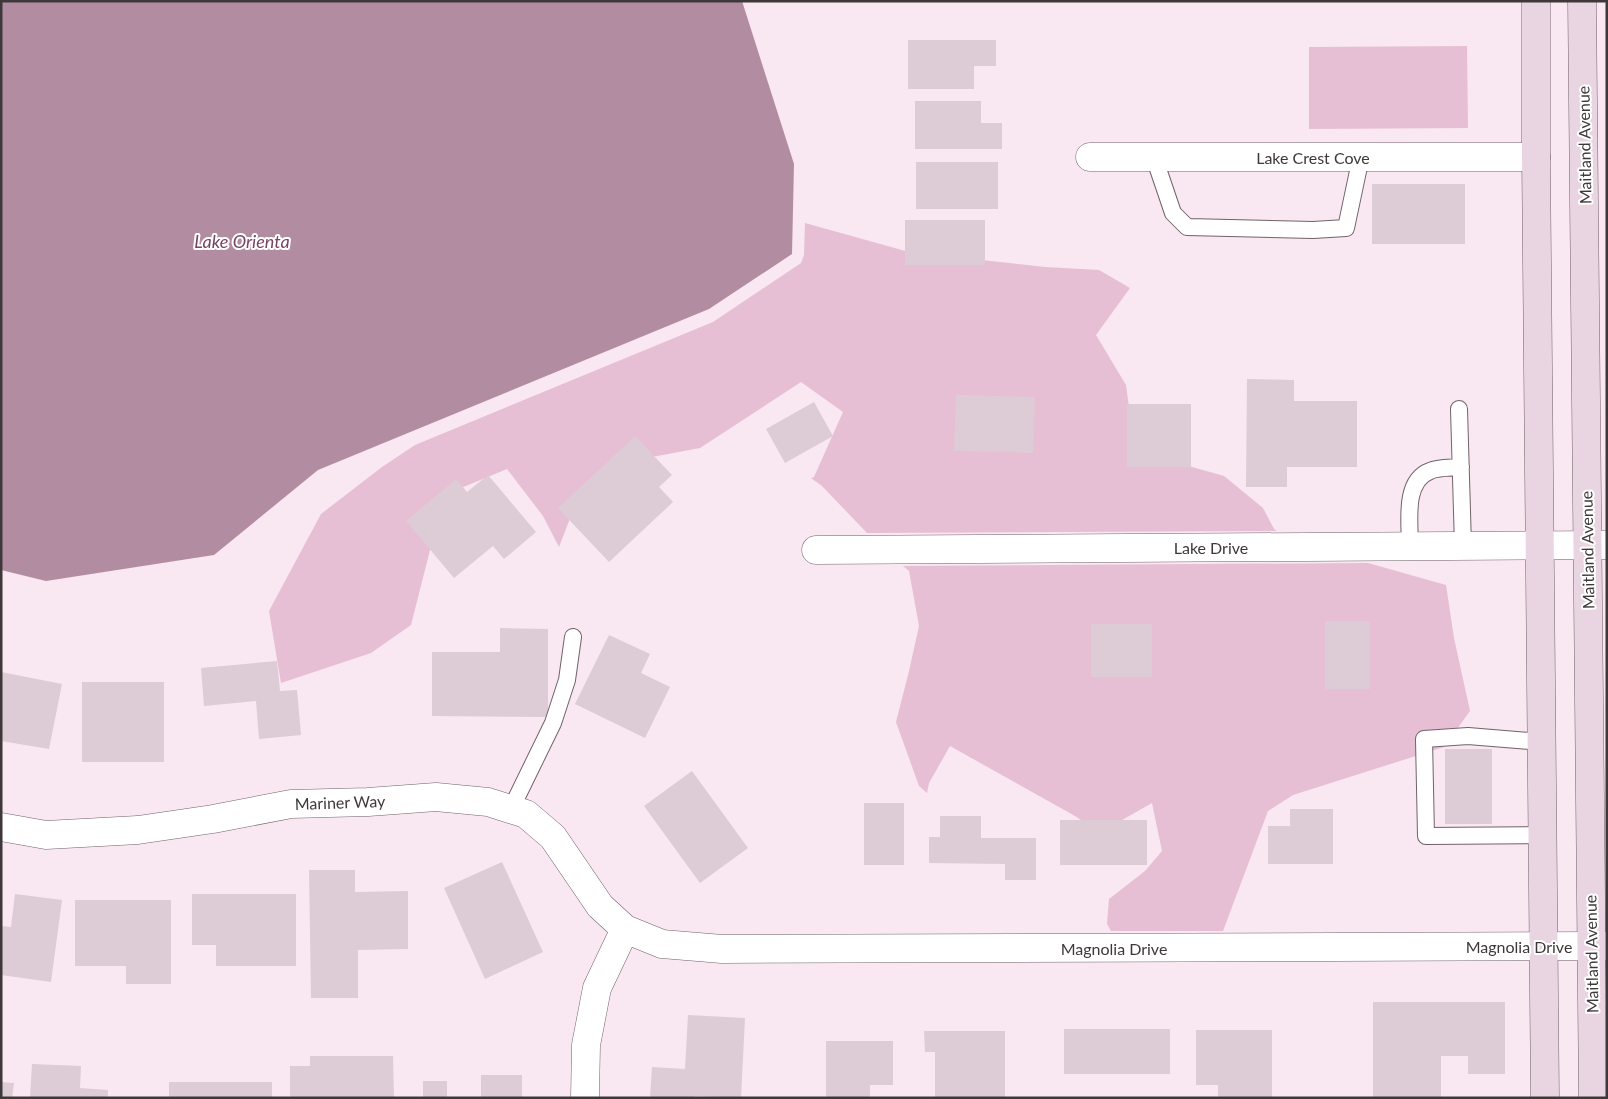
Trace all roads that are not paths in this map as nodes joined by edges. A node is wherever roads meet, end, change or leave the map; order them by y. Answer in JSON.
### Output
{"nodes":[{"id":1,"x":1536,"y":1,"type":"edge"},
{"id":2,"x":1582,"y":1,"type":"edge"},
{"id":3,"x":1090,"y":157,"type":"dead end"},
{"id":4,"x":1154,"y":157,"type":"junction"},
{"id":5,"x":1361,"y":157,"type":"junction"},
{"id":6,"x":1536,"y":157,"type":"junction"},
{"id":7,"x":1459,"y":409,"type":"dead end"},
{"id":8,"x":1461,"y":467,"type":"junction"},
{"id":9,"x":1597,"y":545,"type":"edge"},
{"id":10,"x":1410,"y":546,"type":"junction"},
{"id":11,"x":1464,"y":546,"type":"junction"},
{"id":12,"x":1540,"y":546,"type":"junction"},
{"id":13,"x":816,"y":550,"type":"dead end"},
{"id":14,"x":573,"y":637,"type":"dead end"},
{"id":15,"x":1542,"y":742,"type":"junction"},
{"id":16,"x":1598,"y":759,"type":"edge"},
{"id":17,"x":511,"y":809,"type":"junction"},
{"id":18,"x":1,"y":826,"type":"edge"},
{"id":19,"x":1542,"y":835,"type":"junction"},
{"id":20,"x":625,"y":929,"type":"junction"},
{"id":21,"x":1543,"y":946,"type":"junction"},
{"id":22,"x":1599,"y":946,"type":"edge"},
{"id":23,"x":585,"y":1098,"type":"edge"},
{"id":24,"x":1545,"y":1098,"type":"edge"},
{"id":25,"x":1593,"y":1098,"type":"edge"}],
"edges":[{"from":1,"to":6,"type":"main road"},
{"from":2,"to":9,"type":"main road","name":"Maitland Avenue"},
{"from":3,"to":4,"type":"street","name":"Lake Crest Cove"},
{"from":4,"to":5,"type":"street","name":"Lake Crest Cove"},
{"from":4,"to":5,"type":"lane"},
{"from":5,"to":6,"type":"street","name":"Lake Crest Cove"},
{"from":6,"to":12,"type":"main road"},
{"from":7,"to":8,"type":"lane"},
{"from":8,"to":10,"type":"lane"},
{"from":8,"to":11,"type":"lane"},
{"from":9,"to":12,"type":"street","name":"Lake Drive"},
{"from":9,"to":16,"type":"main road","name":"Maitland Avenue"},
{"from":10,"to":11,"type":"street","name":"Lake Drive"},
{"from":10,"to":13,"type":"street","name":"Lake Drive"},
{"from":11,"to":12,"type":"street","name":"Lake Drive"},
{"from":12,"to":15,"type":"main road"},
{"from":14,"to":17,"type":"lane"},
{"from":15,"to":19,"type":"main road"},
{"from":15,"to":19,"type":"lane"},
{"from":16,"to":22,"type":"main road","name":"Maitland Avenue"},
{"from":17,"to":18,"type":"street","name":"Mariner Way"},
{"from":17,"to":20,"type":"street","name":"Mariner Way"},
{"from":19,"to":21,"type":"main road"},
{"from":20,"to":21,"type":"street","name":"Magnolia Drive"},
{"from":20,"to":23,"type":"street"},
{"from":21,"to":22,"type":"street","name":"Magnolia Drive"},
{"from":21,"to":24,"type":"main road"},
{"from":22,"to":25,"type":"main road","name":"Maitland Avenue"}]}
